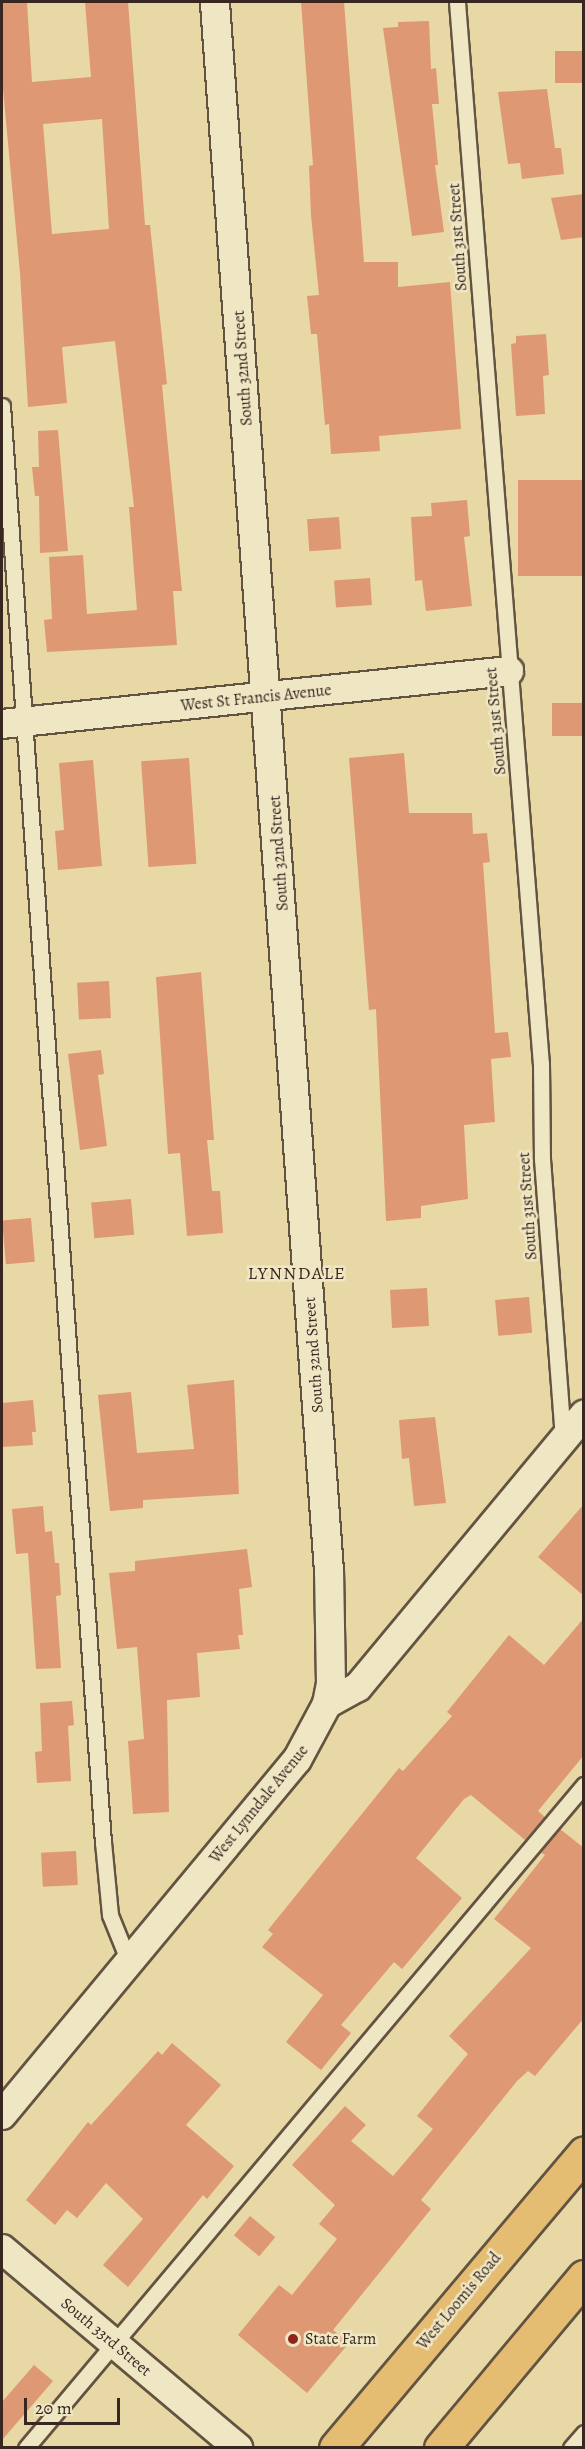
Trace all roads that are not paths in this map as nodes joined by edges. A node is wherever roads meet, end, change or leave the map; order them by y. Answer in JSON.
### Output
{"nodes":[{"id":1,"x":214,"y":2,"type":"edge"},
{"id":2,"x":458,"y":2,"type":"edge"},
{"id":3,"x":2,"y":406,"type":"edge"},
{"id":4,"x":510,"y":671,"type":"junction"},
{"id":5,"x":268,"y":696,"type":"junction"},
{"id":6,"x":13,"y":722,"type":"edge"},
{"id":7,"x":584,"y":1415,"type":"edge"},
{"id":8,"x":563,"y":1439,"type":"junction"},
{"id":9,"x":327,"y":1704,"type":"junction"},
{"id":10,"x":584,"y":1785,"type":"edge"},
{"id":11,"x":129,"y":1962,"type":"junction"},
{"id":12,"x":2,"y":2115,"type":"edge"},
{"id":13,"x":584,"y":2154,"type":"edge"},
{"id":14,"x":2,"y":2248,"type":"edge"},
{"id":15,"x":584,"y":2277,"type":"edge"},
{"id":16,"x":114,"y":2343,"type":"junction"},
{"id":17,"x":584,"y":2433,"type":"edge"},
{"id":18,"x":26,"y":2448,"type":"edge"},
{"id":19,"x":238,"y":2448,"type":"edge"},
{"id":20,"x":336,"y":2448,"type":"edge"},
{"id":21,"x":441,"y":2448,"type":"edge"},
{"id":22,"x":572,"y":2448,"type":"edge"}],
"edges":[{"from":1,"to":5,"type":"street","name":"South 32nd Street"},
{"from":2,"to":4,"type":"lane","name":"South 31st Street"},
{"from":3,"to":6,"type":"lane"},
{"from":4,"to":5,"type":"street","name":"West St Francis Avenue"},
{"from":4,"to":8,"type":"lane","name":"South 31st Street"},
{"from":5,"to":6,"type":"street","name":"West St Francis Avenue"},
{"from":5,"to":9,"type":"street","name":"South 32nd Street"},
{"from":6,"to":11,"type":"lane"},
{"from":7,"to":8,"type":"street"},
{"from":8,"to":9,"type":"street"},
{"from":9,"to":11,"type":"street","name":"West Lynndale Avenue"},
{"from":10,"to":16,"type":"lane"},
{"from":11,"to":12,"type":"street","name":"West Lynndale Avenue"},
{"from":13,"to":20,"type":"main road","name":"West Loomis Road"},
{"from":14,"to":16,"type":"street","name":"South 33rd Street"},
{"from":15,"to":21,"type":"main road"},
{"from":16,"to":18,"type":"lane"},
{"from":16,"to":19,"type":"street","name":"South 33rd Street"},
{"from":17,"to":22,"type":"lane"}]}
